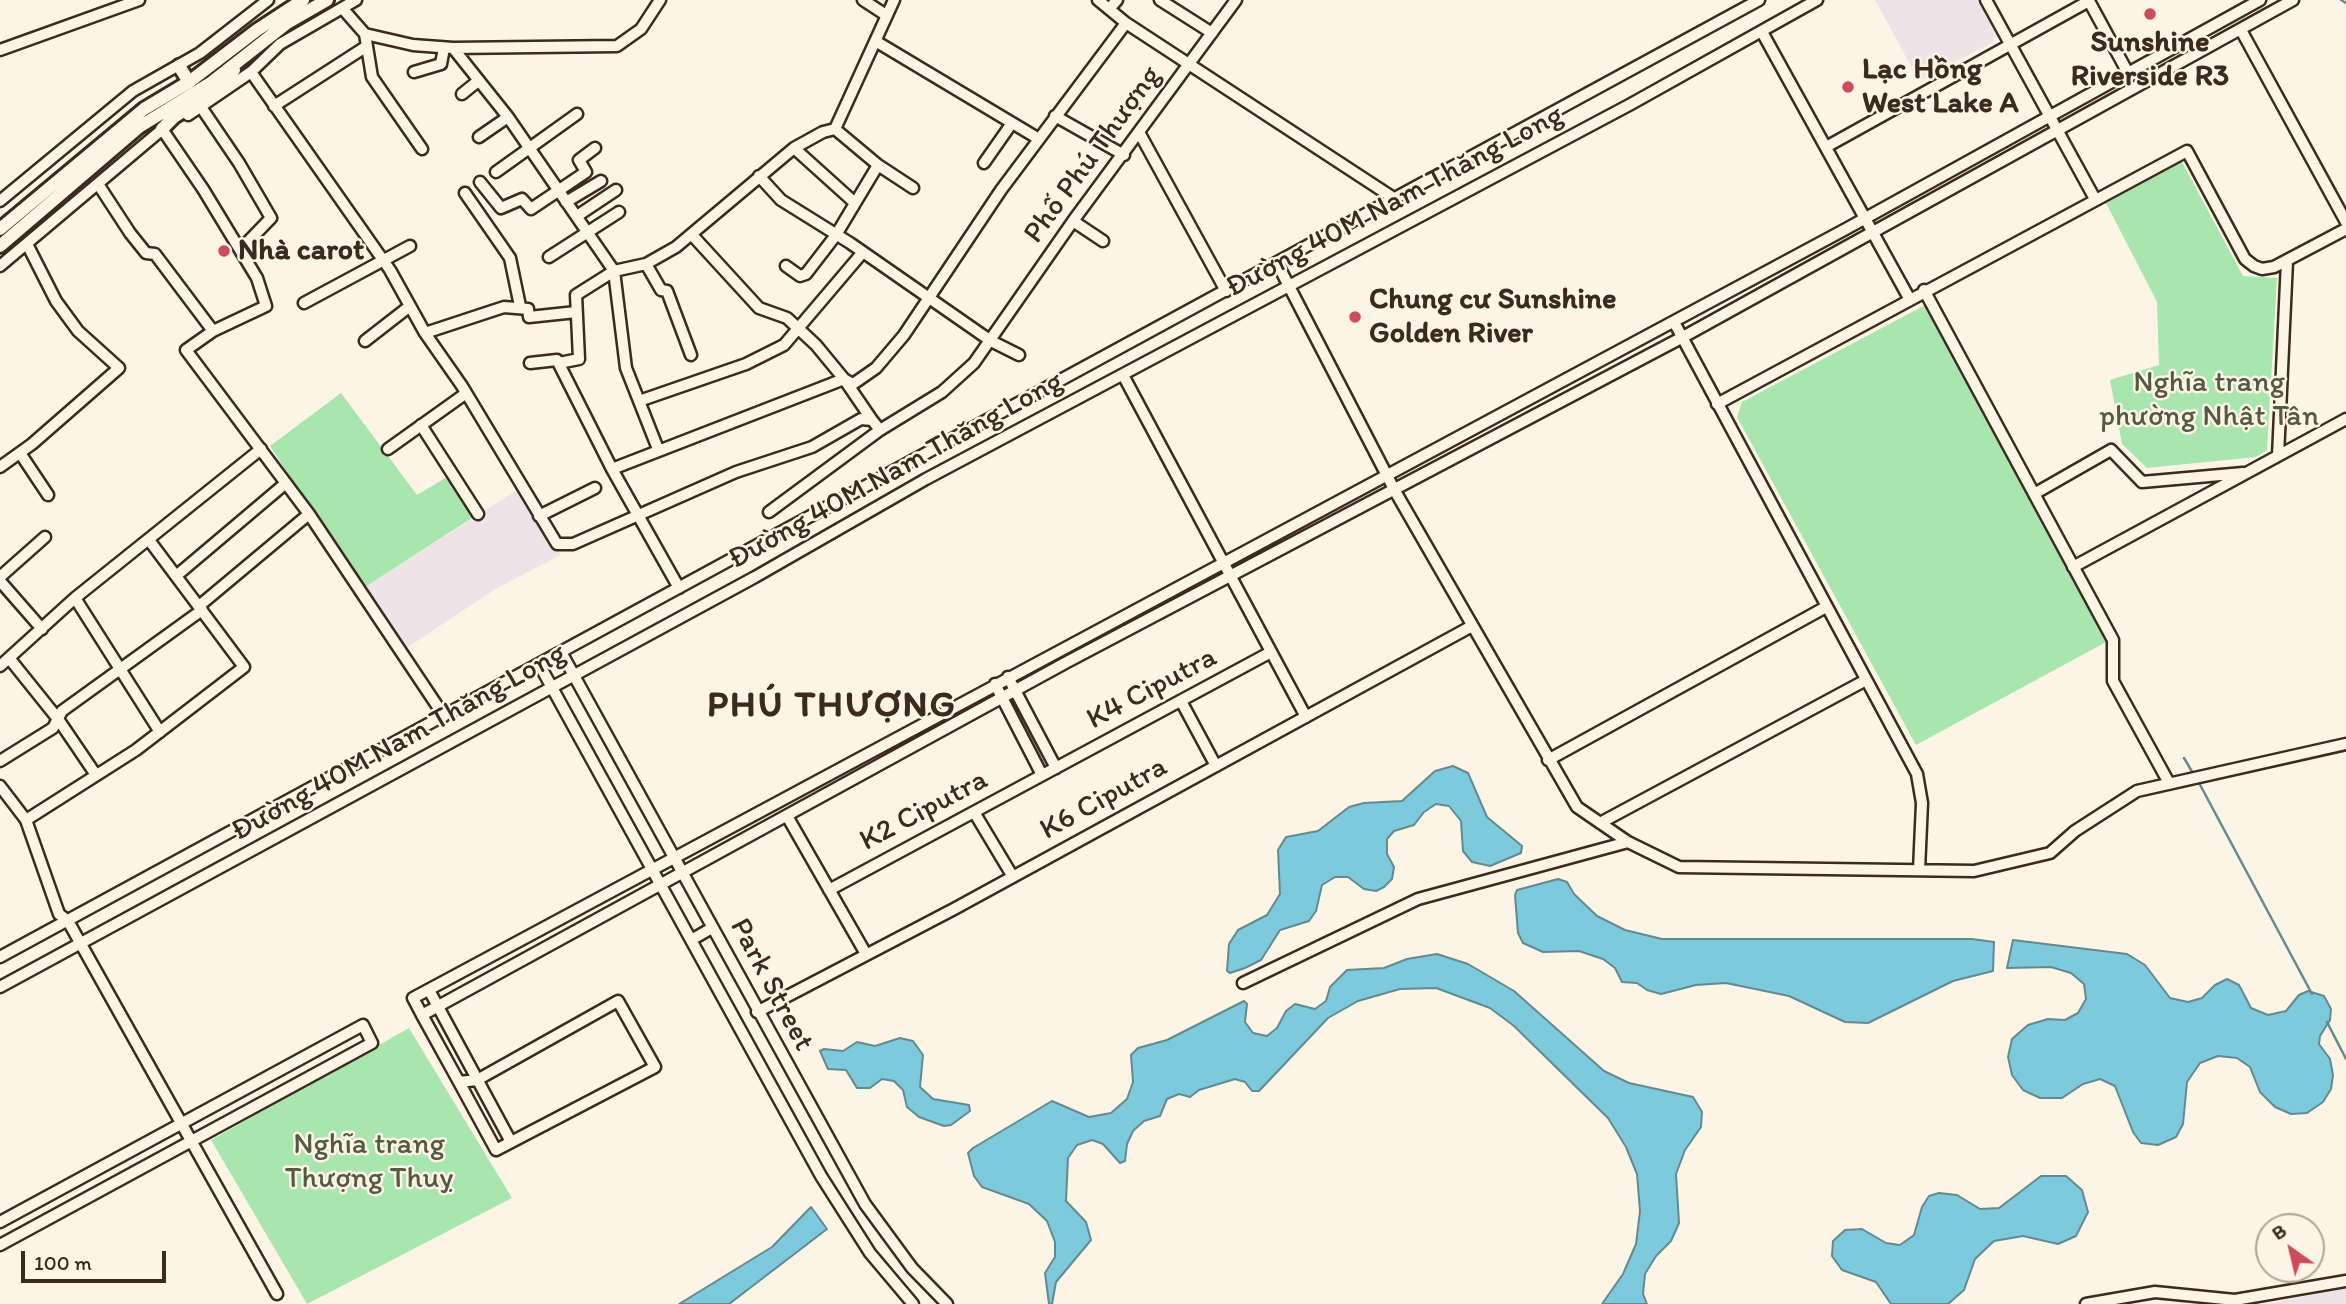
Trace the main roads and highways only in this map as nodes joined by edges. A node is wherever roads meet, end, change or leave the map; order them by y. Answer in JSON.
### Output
{"nodes":[{"id":1,"x":303,"y":0,"type":"edge"},
{"id":2,"x":327,"y":0,"type":"edge"},
{"id":3,"x":242,"y":60,"type":"junction"},
{"id":4,"x":179,"y":66,"type":"road end"},
{"id":5,"x":189,"y":82,"type":"junction"},
{"id":6,"x":162,"y":129,"type":"road end"},
{"id":7,"x":0,"y":229,"type":"edge"},
{"id":8,"x":0,"y":246,"type":"edge"}],
"edges":[{"from":1,"to":5,"type":"main road"},
{"from":2,"to":3,"type":"main road"},
{"from":3,"to":6,"type":"main road"},
{"from":3,"to":8,"type":"main road"},
{"from":4,"to":5,"type":"main road"},
{"from":5,"to":7,"type":"main road"}]}
